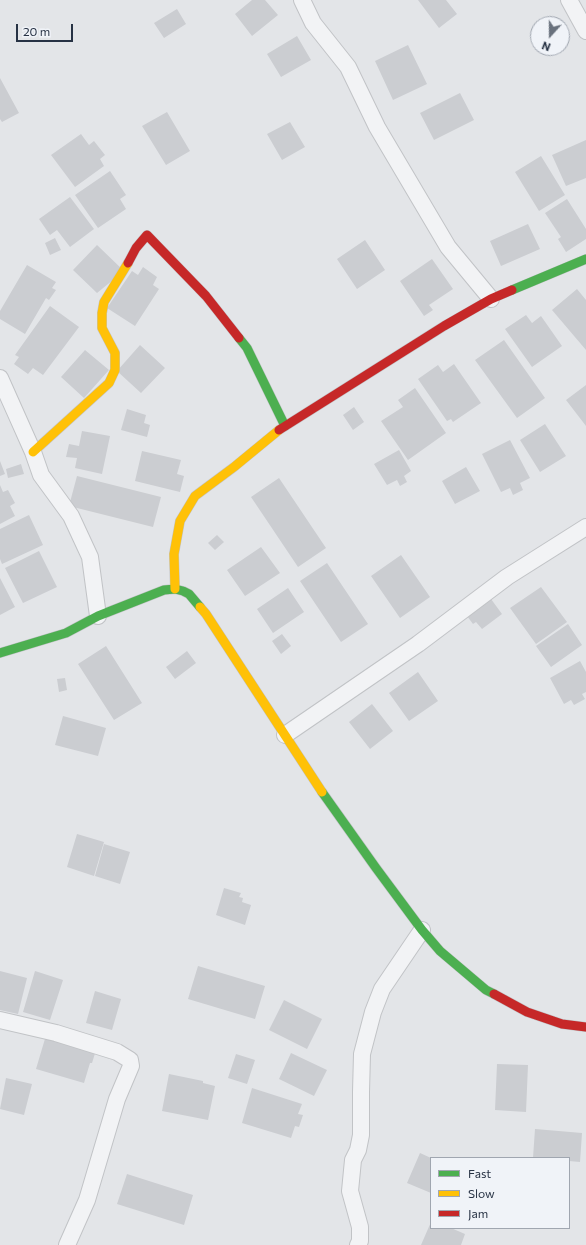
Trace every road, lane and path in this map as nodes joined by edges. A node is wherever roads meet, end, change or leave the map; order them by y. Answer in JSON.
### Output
{"nodes":[{"id":1,"x":302,"y":0,"type":"edge"},
{"id":2,"x":569,"y":0,"type":"edge"},
{"id":3,"x":586,"y":31,"type":"edge"},
{"id":4,"x":586,"y":259,"type":"edge"},
{"id":5,"x":491,"y":299,"type":"junction"},
{"id":6,"x":0,"y":378,"type":"edge"},
{"id":7,"x":285,"y":426,"type":"junction"},
{"id":8,"x":33,"y":452,"type":"junction"},
{"id":9,"x":586,"y":527,"type":"edge"},
{"id":10,"x":175,"y":589,"type":"junction"},
{"id":11,"x":98,"y":616,"type":"junction"},
{"id":12,"x":0,"y":653,"type":"edge"},
{"id":13,"x":285,"y":735,"type":"junction"},
{"id":14,"x":422,"y":930,"type":"junction"},
{"id":15,"x":0,"y":1020,"type":"edge"},
{"id":16,"x":586,"y":1027,"type":"edge"},
{"id":17,"x":67,"y":1245,"type":"edge"},
{"id":18,"x":358,"y":1245,"type":"edge"}],
"edges":[{"from":1,"to":5,"type":"street"},
{"from":2,"to":3,"type":"street"},
{"from":4,"to":5,"type":"street"},
{"from":5,"to":7,"type":"street"},
{"from":6,"to":8,"type":"street"},
{"from":7,"to":8,"type":"street"},
{"from":7,"to":10,"type":"street"},
{"from":8,"to":11,"type":"street"},
{"from":9,"to":13,"type":"street"},
{"from":10,"to":11,"type":"street"},
{"from":10,"to":13,"type":"street"},
{"from":11,"to":12,"type":"street"},
{"from":13,"to":14,"type":"street"},
{"from":14,"to":16,"type":"street"},
{"from":14,"to":18,"type":"street"},
{"from":15,"to":17,"type":"street"}]}
